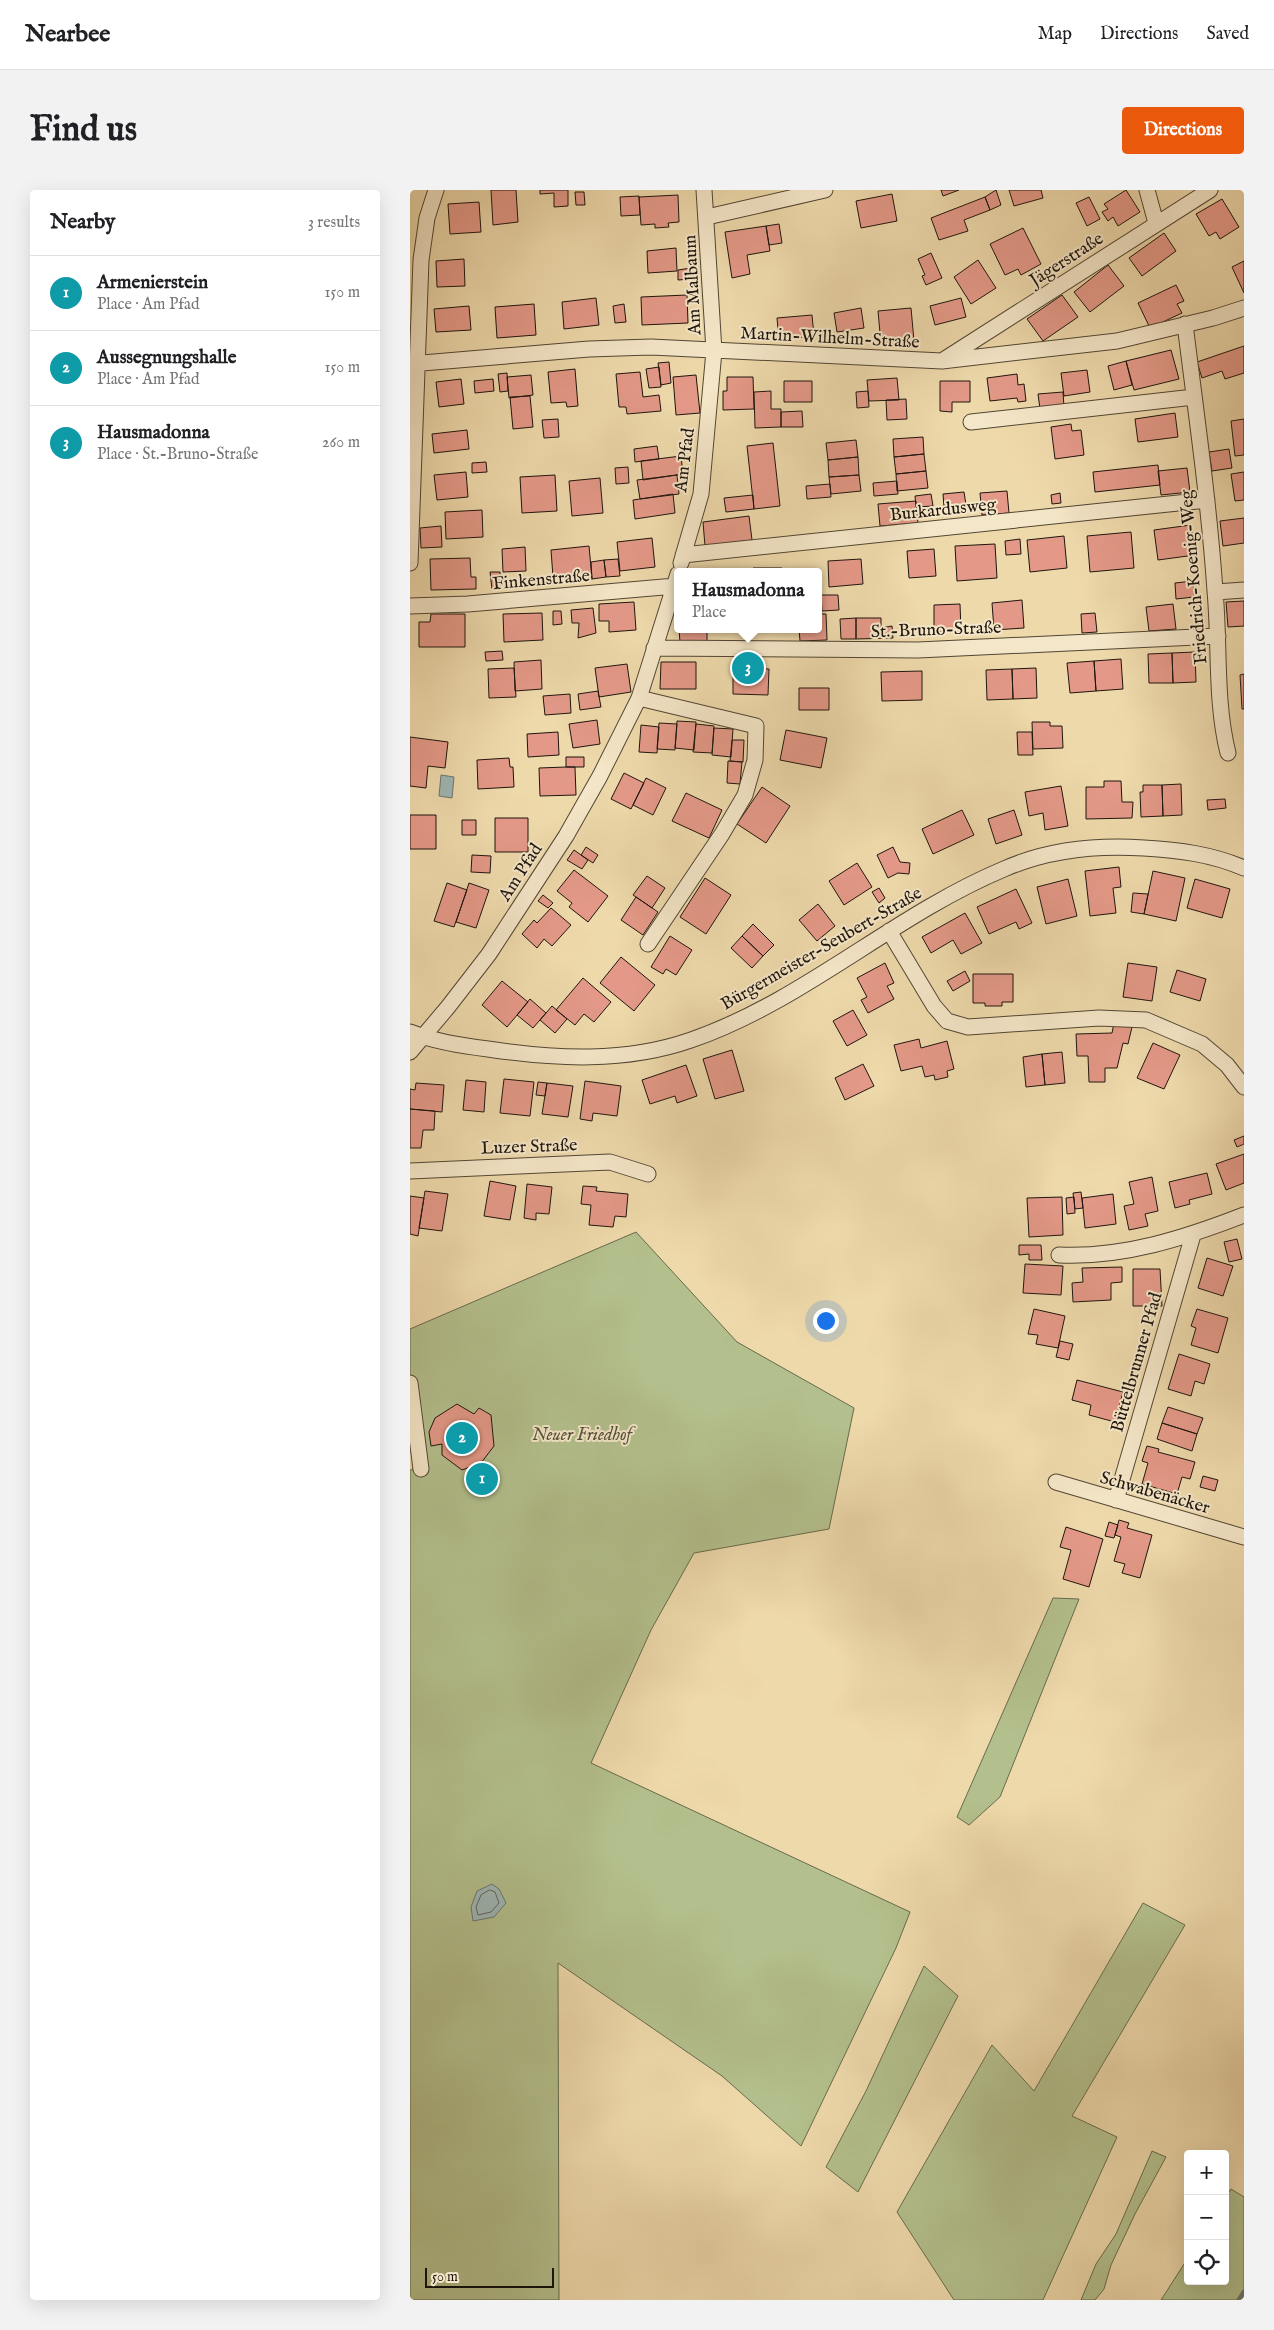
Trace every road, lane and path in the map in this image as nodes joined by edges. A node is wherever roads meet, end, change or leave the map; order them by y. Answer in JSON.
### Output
{"nodes":[{"id":1,"x":436,"y":190,"type":"edge"},
{"id":2,"x":704,"y":190,"type":"edge"},
{"id":3,"x":825,"y":190,"type":"edge"},
{"id":4,"x":1147,"y":190,"type":"edge"},
{"id":5,"x":1210,"y":190,"type":"edge"},
{"id":6,"x":707,"y":217,"type":"junction"},
{"id":7,"x":1156,"y":223,"type":"junction"},
{"id":8,"x":1244,"y":308,"type":"edge"},
{"id":9,"x":1185,"y":324,"type":"junction"},
{"id":10,"x":714,"y":351,"type":"junction"},
{"id":11,"x":942,"y":361,"type":"junction"},
{"id":12,"x":414,"y":363,"type":"edge"},
{"id":13,"x":1194,"y":397,"type":"junction"},
{"id":14,"x":971,"y":422,"type":"dead end"},
{"id":15,"x":1207,"y":500,"type":"junction"},
{"id":16,"x":683,"y":555,"type":"junction"},
{"id":17,"x":410,"y":563,"type":"edge"},
{"id":18,"x":679,"y":568,"type":"edge"},
{"id":19,"x":674,"y":577,"type":"edge"},
{"id":20,"x":674,"y":586,"type":"edge"},
{"id":21,"x":1244,"y":590,"type":"edge"},
{"id":22,"x":1216,"y":592,"type":"junction"},
{"id":23,"x":410,"y":606,"type":"edge"},
{"id":24,"x":1218,"y":636,"type":"junction"},
{"id":25,"x":654,"y":648,"type":"junction"},
{"id":26,"x":639,"y":698,"type":"junction"},
{"id":27,"x":1228,"y":753,"type":"dead end"},
{"id":28,"x":1244,"y":868,"type":"edge"},
{"id":29,"x":889,"y":931,"type":"junction"},
{"id":30,"x":648,"y":944,"type":"dead end"},
{"id":31,"x":416,"y":1035,"type":"edge"},
{"id":32,"x":410,"y":1052,"type":"edge"},
{"id":33,"x":1244,"y":1087,"type":"edge"},
{"id":34,"x":410,"y":1171,"type":"edge"},
{"id":35,"x":648,"y":1174,"type":"dead end"},
{"id":36,"x":1244,"y":1215,"type":"edge"},
{"id":37,"x":1193,"y":1235,"type":"junction"},
{"id":38,"x":1058,"y":1255,"type":"dead end"},
{"id":39,"x":410,"y":1383,"type":"edge"},
{"id":40,"x":421,"y":1469,"type":"dead end"},
{"id":41,"x":1056,"y":1482,"type":"dead end"},
{"id":42,"x":1116,"y":1500,"type":"junction"},
{"id":43,"x":1244,"y":1537,"type":"edge"}],
"edges":[{"from":1,"to":12,"type":"street"},
{"from":2,"to":6,"type":"street","name":"Am Malbaum"},
{"from":3,"to":6,"type":"street","name":"Am Malbaum"},
{"from":4,"to":7,"type":"street"},
{"from":5,"to":7,"type":"street","name":"Jägerstraße"},
{"from":6,"to":10,"type":"street","name":"Am Malbaum"},
{"from":7,"to":11,"type":"street","name":"Jägerstraße"},
{"from":8,"to":9,"type":"street","name":"Martin-Wilhelm-Straße"},
{"from":9,"to":11,"type":"street","name":"Martin-Wilhelm-Straße"},
{"from":9,"to":13,"type":"street","name":"Friedrich-Koenig-Weg"},
{"from":10,"to":11,"type":"street","name":"Martin-Wilhelm-Straße"},
{"from":10,"to":12,"type":"street","name":"Martin-Wilhelm-Straße"},
{"from":10,"to":16,"type":"street","name":"Am Pfad"},
{"from":12,"to":17,"type":"street"},
{"from":13,"to":14,"type":"street"},
{"from":13,"to":15,"type":"street","name":"Friedrich-Koenig-Weg"},
{"from":15,"to":16,"type":"street","name":"Burkardusweg"},
{"from":15,"to":22,"type":"street","name":"Friedrich-Koenig-Weg"},
{"from":16,"to":18,"type":"street","name":"Am Pfad"},
{"from":19,"to":23,"type":"street","name":"Finkenstraße"},
{"from":20,"to":25,"type":"street","name":"Am Pfad"},
{"from":21,"to":22,"type":"street"},
{"from":22,"to":24,"type":"street","name":"Friedrich-Koenig-Weg"},
{"from":24,"to":25,"type":"street","name":"St.-Bruno-Straße"},
{"from":24,"to":27,"type":"street","name":"Friedrich-Koenig-Weg"},
{"from":25,"to":26,"type":"street","name":"Am Pfad"},
{"from":26,"to":30,"type":"street"},
{"from":26,"to":31,"type":"street","name":"Am Pfad"},
{"from":28,"to":29,"type":"street","name":"Bürgermeister-Seubert-Straße"},
{"from":29,"to":31,"type":"street","name":"Bürgermeister-Seubert-Straße"},
{"from":29,"to":33,"type":"street"},
{"from":31,"to":32,"type":"street","name":"Am Pfad"},
{"from":34,"to":35,"type":"street","name":"Luzer Straße"},
{"from":36,"to":37,"type":"street"},
{"from":37,"to":38,"type":"street"},
{"from":37,"to":42,"type":"street","name":"Büttelbrunner Pfad"},
{"from":39,"to":40,"type":"street"},
{"from":41,"to":42,"type":"street","name":"Schwabenäcker"},
{"from":42,"to":43,"type":"street","name":"Schwabenäcker"}]}
